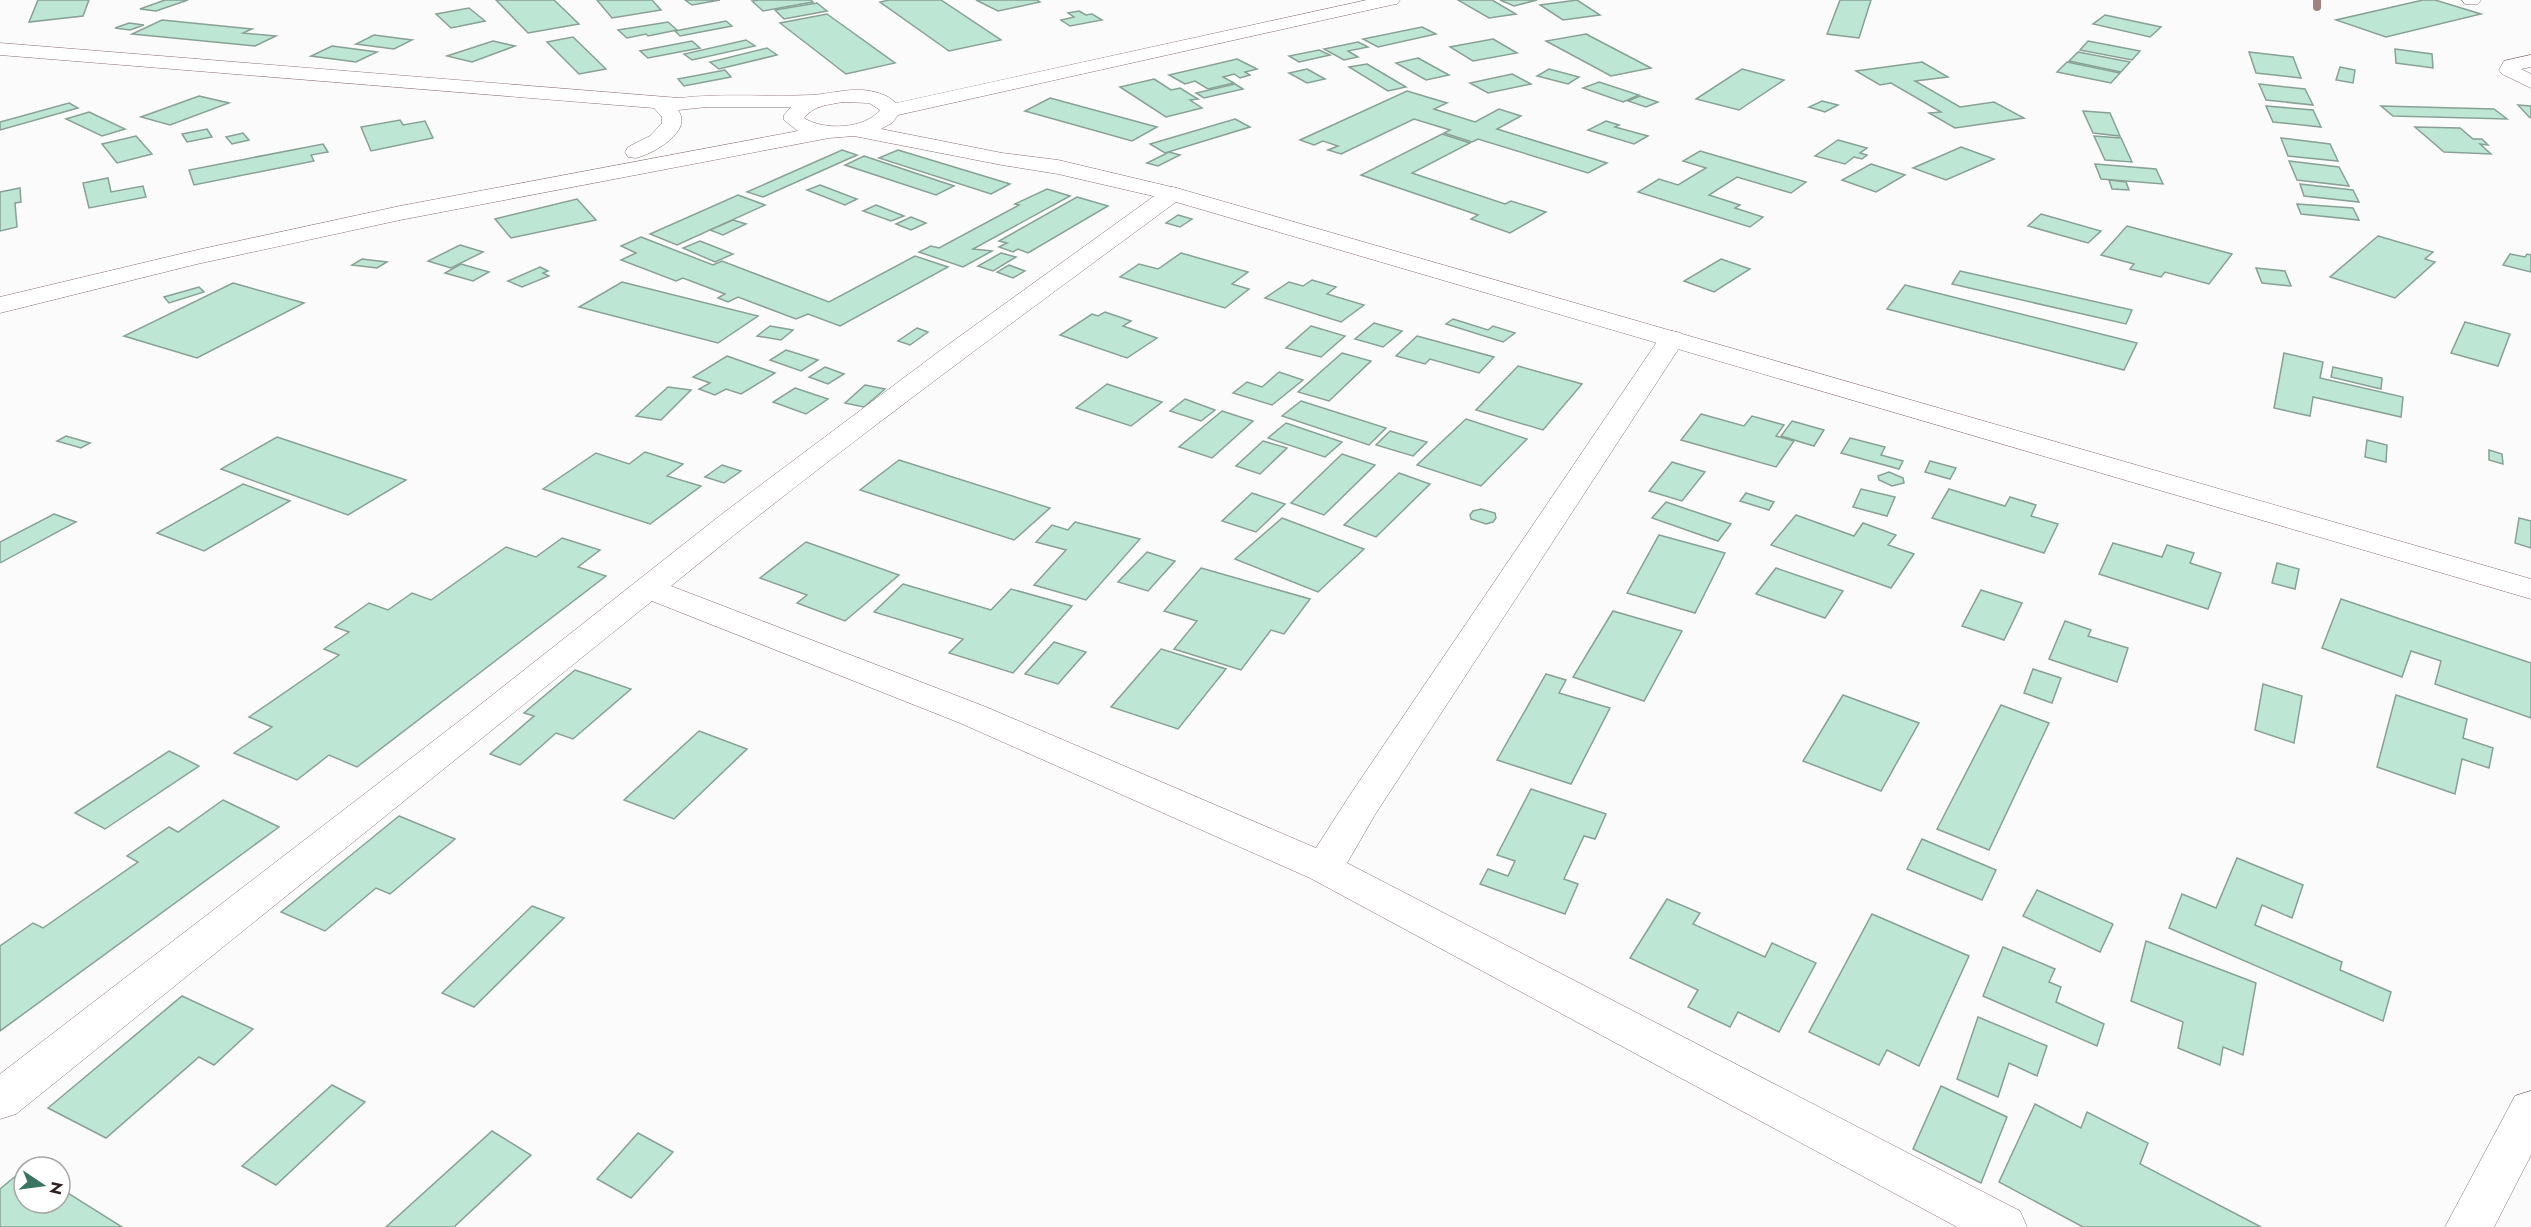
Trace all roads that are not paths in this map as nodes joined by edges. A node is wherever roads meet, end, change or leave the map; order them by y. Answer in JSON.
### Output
{"nodes":[{"id":1,"x":1347,"y":0,"type":"edge"},
{"id":2,"x":1391,"y":0,"type":"edge"},
{"id":3,"x":0,"y":49,"type":"edge"},
{"id":4,"x":2531,"y":61,"type":"edge"},
{"id":5,"x":2531,"y":82,"type":"edge"},
{"id":6,"x":870,"y":97,"type":"junction"},
{"id":7,"x":814,"y":101,"type":"junction"},
{"id":8,"x":669,"y":103,"type":"junction"},
{"id":9,"x":890,"y":112,"type":"junction"},
{"id":10,"x":795,"y":121,"type":"junction"},
{"id":11,"x":853,"y":130,"type":"junction"},
{"id":12,"x":828,"y":132,"type":"junction"},
{"id":13,"x":636,"y":152,"type":"junction"},
{"id":14,"x":1058,"y":167,"type":"junction"},
{"id":15,"x":1172,"y":194,"type":"junction"},
{"id":16,"x":0,"y":288,"type":"edge"},
{"id":17,"x":0,"y":305,"type":"edge"},
{"id":18,"x":1672,"y":339,"type":"junction"},
{"id":19,"x":648,"y":588,"type":"junction"},
{"id":20,"x":2531,"y":589,"type":"edge"},
{"id":21,"x":1324,"y":868,"type":"junction"},
{"id":22,"x":0,"y":1100,"type":"edge"},
{"id":23,"x":2531,"y":1110,"type":"edge"},
{"id":24,"x":2003,"y":1227,"type":"edge"},
{"id":25,"x":2469,"y":1227,"type":"edge"}],
"edges":[{"from":1,"to":6,"type":"street"},
{"from":2,"to":9,"type":"street"},
{"from":3,"to":8,"type":"street"},
{"from":4,"to":5,"type":"street"},
{"from":6,"to":7,"type":"street"},
{"from":6,"to":9,"type":"street"},
{"from":7,"to":8,"type":"street"},
{"from":7,"to":10,"type":"street"},
{"from":8,"to":10,"type":"street"},
{"from":8,"to":13,"type":"street"},
{"from":9,"to":11,"type":"street"},
{"from":9,"to":14,"type":"street"},
{"from":10,"to":12,"type":"street"},
{"from":10,"to":13,"type":"street"},
{"from":11,"to":12,"type":"street"},
{"from":11,"to":14,"type":"street"},
{"from":12,"to":17,"type":"street"},
{"from":13,"to":16,"type":"street"},
{"from":14,"to":15,"type":"street"},
{"from":15,"to":18,"type":"street"},
{"from":15,"to":19,"type":"street"},
{"from":18,"to":20,"type":"street"},
{"from":18,"to":21,"type":"street"},
{"from":19,"to":21,"type":"street"},
{"from":19,"to":22,"type":"street"},
{"from":21,"to":24,"type":"street"},
{"from":23,"to":25,"type":"street"}]}
